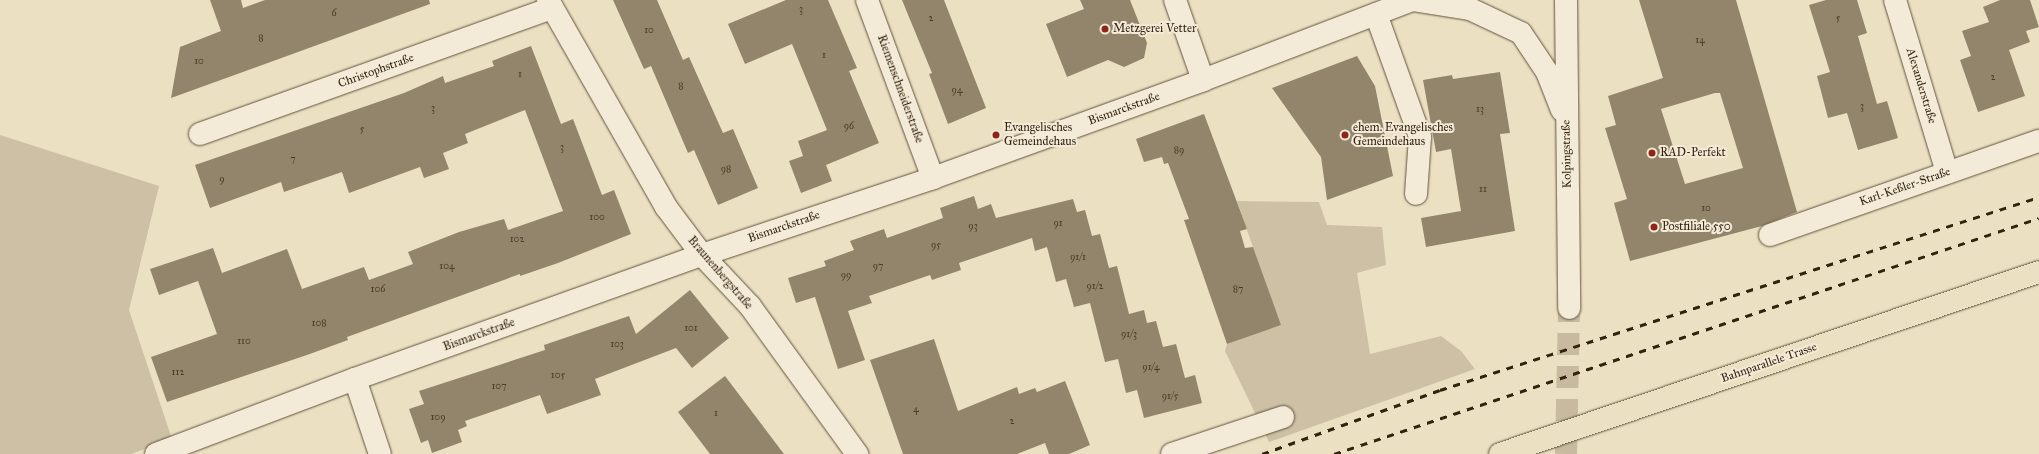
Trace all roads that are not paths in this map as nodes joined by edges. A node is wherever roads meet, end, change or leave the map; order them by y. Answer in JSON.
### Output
{"nodes":[{"id":1,"x":868,"y":0,"type":"edge"},
{"id":2,"x":1175,"y":0,"type":"edge"},
{"id":3,"x":1413,"y":0,"type":"edge"},
{"id":4,"x":1566,"y":0,"type":"edge"},
{"id":5,"x":1896,"y":0,"type":"edge"},
{"id":6,"x":550,"y":4,"type":"edge"},
{"id":7,"x":1376,"y":14,"type":"junction"},
{"id":8,"x":1204,"y":80,"type":"junction"},
{"id":9,"x":1567,"y":124,"type":"junction"},
{"id":10,"x":200,"y":134,"type":"dead end"},
{"id":11,"x":2039,"y":141,"type":"edge"},
{"id":12,"x":1947,"y":172,"type":"junction"},
{"id":13,"x":933,"y":178,"type":"junction"},
{"id":14,"x":1416,"y":194,"type":"dead end"},
{"id":15,"x":1770,"y":235,"type":"dead end"},
{"id":16,"x":702,"y":255,"type":"junction"},
{"id":17,"x":2039,"y":272,"type":"edge"},
{"id":18,"x":1569,"y":308,"type":"tunnel mouth"},
{"id":19,"x":355,"y":379,"type":"junction"},
{"id":20,"x":1283,"y":417,"type":"dead end"},
{"id":21,"x":156,"y":454,"type":"edge"},
{"id":22,"x":380,"y":454,"type":"edge"},
{"id":23,"x":857,"y":454,"type":"edge"},
{"id":24,"x":1172,"y":454,"type":"edge"},
{"id":25,"x":1500,"y":454,"type":"edge"}],
"edges":[{"from":1,"to":13,"type":"street","name":"Riemenschneiderstraße"},
{"from":2,"to":8,"type":"street"},
{"from":3,"to":7,"type":"street","name":"Bismarckstraße"},
{"from":3,"to":9,"type":"street","name":"Bismarckstraße"},
{"from":4,"to":9,"type":"street","name":"Kolpingstraße"},
{"from":5,"to":12,"type":"street","name":"Alexanderstraße"},
{"from":6,"to":10,"type":"street","name":"Christophstraße"},
{"from":6,"to":16,"type":"street","name":"Braunenbergstraße"},
{"from":7,"to":8,"type":"street","name":"Bismarckstraße"},
{"from":7,"to":14,"type":"street"},
{"from":8,"to":13,"type":"street","name":"Bismarckstraße"},
{"from":9,"to":18,"type":"street","name":"Kolpingstraße"},
{"from":11,"to":12,"type":"street","name":"Karl-Keßler-Straße"},
{"from":12,"to":15,"type":"street","name":"Karl-Keßler-Straße"},
{"from":13,"to":16,"type":"street","name":"Bismarckstraße"},
{"from":16,"to":19,"type":"street","name":"Bismarckstraße"},
{"from":16,"to":23,"type":"street","name":"Braunenbergstraße"},
{"from":17,"to":25,"type":"main road","name":"Bahnparallele Trasse"},
{"from":19,"to":21,"type":"street","name":"Bismarckstraße"},
{"from":19,"to":22,"type":"street"},
{"from":20,"to":24,"type":"street"}]}
